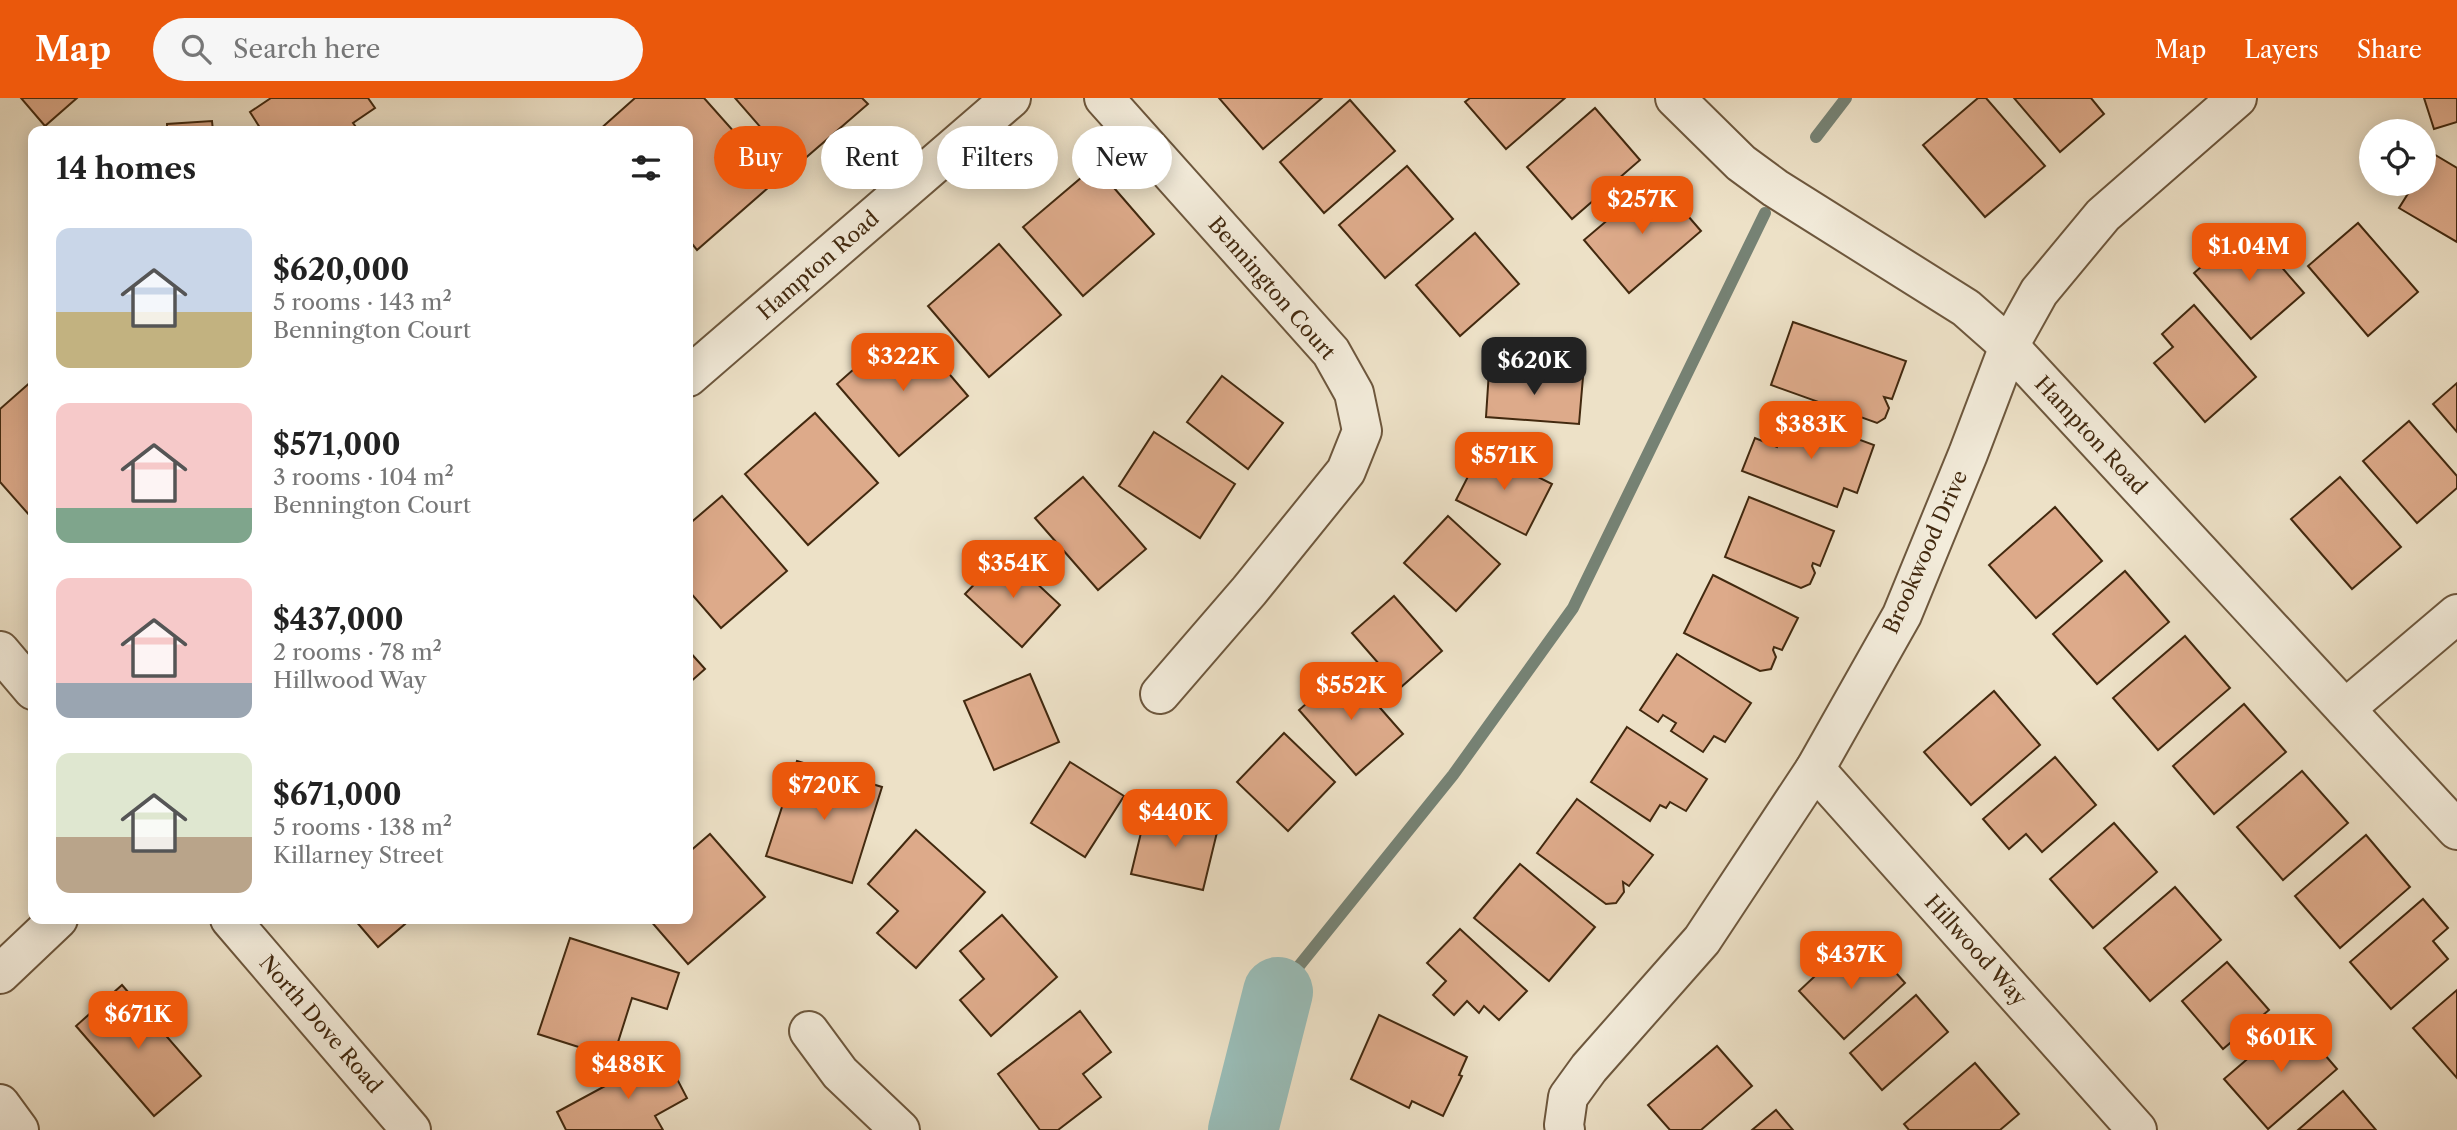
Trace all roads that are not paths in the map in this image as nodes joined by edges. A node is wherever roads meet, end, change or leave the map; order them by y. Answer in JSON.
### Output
{"nodes":[{"id":1,"x":1011,"y":98,"type":"edge"},
{"id":2,"x":1104,"y":98,"type":"edge"},
{"id":3,"x":1675,"y":98,"type":"edge"},
{"id":4,"x":2237,"y":98,"type":"edge"},
{"id":5,"x":2009,"y":346,"type":"junction"},
{"id":6,"x":693,"y":373,"type":"edge"},
{"id":7,"x":2457,"y":614,"type":"edge"},
{"id":8,"x":0,"y":651,"type":"edge"},
{"id":9,"x":28,"y":684,"type":"edge"},
{"id":10,"x":1160,"y":694,"type":"dead end"},
{"id":11,"x":2345,"y":709,"type":"junction"},
{"id":12,"x":1815,"y":769,"type":"junction"},
{"id":13,"x":2457,"y":830,"type":"edge"},
{"id":14,"x":53,"y":924,"type":"edge"},
{"id":15,"x":234,"y":924,"type":"edge"},
{"id":16,"x":0,"y":974,"type":"edge"},
{"id":17,"x":808,"y":1031,"type":"dead end"},
{"id":18,"x":0,"y":1104,"type":"edge"},
{"id":19,"x":19,"y":1130,"type":"edge"},
{"id":20,"x":411,"y":1130,"type":"edge"},
{"id":21,"x":900,"y":1130,"type":"edge"},
{"id":22,"x":1565,"y":1130,"type":"edge"},
{"id":23,"x":2137,"y":1130,"type":"edge"}],
"edges":[{"from":1,"to":6,"type":"street","name":"Hampton Road"},
{"from":2,"to":10,"type":"street","name":"Bennington Court"},
{"from":3,"to":5,"type":"street","name":"Hampton Road"},
{"from":4,"to":5,"type":"street","name":"Brookwood Drive"},
{"from":5,"to":11,"type":"street","name":"Hampton Road"},
{"from":5,"to":12,"type":"street","name":"Brookwood Drive"},
{"from":7,"to":11,"type":"street"},
{"from":8,"to":9,"type":"street"},
{"from":11,"to":13,"type":"street","name":"Hampton Road"},
{"from":12,"to":22,"type":"street","name":"Brookwood Drive"},
{"from":12,"to":23,"type":"street","name":"Hillwood Way"},
{"from":14,"to":16,"type":"street"},
{"from":15,"to":20,"type":"street","name":"North Dove Road"},
{"from":17,"to":21,"type":"street"},
{"from":18,"to":19,"type":"street"}]}
